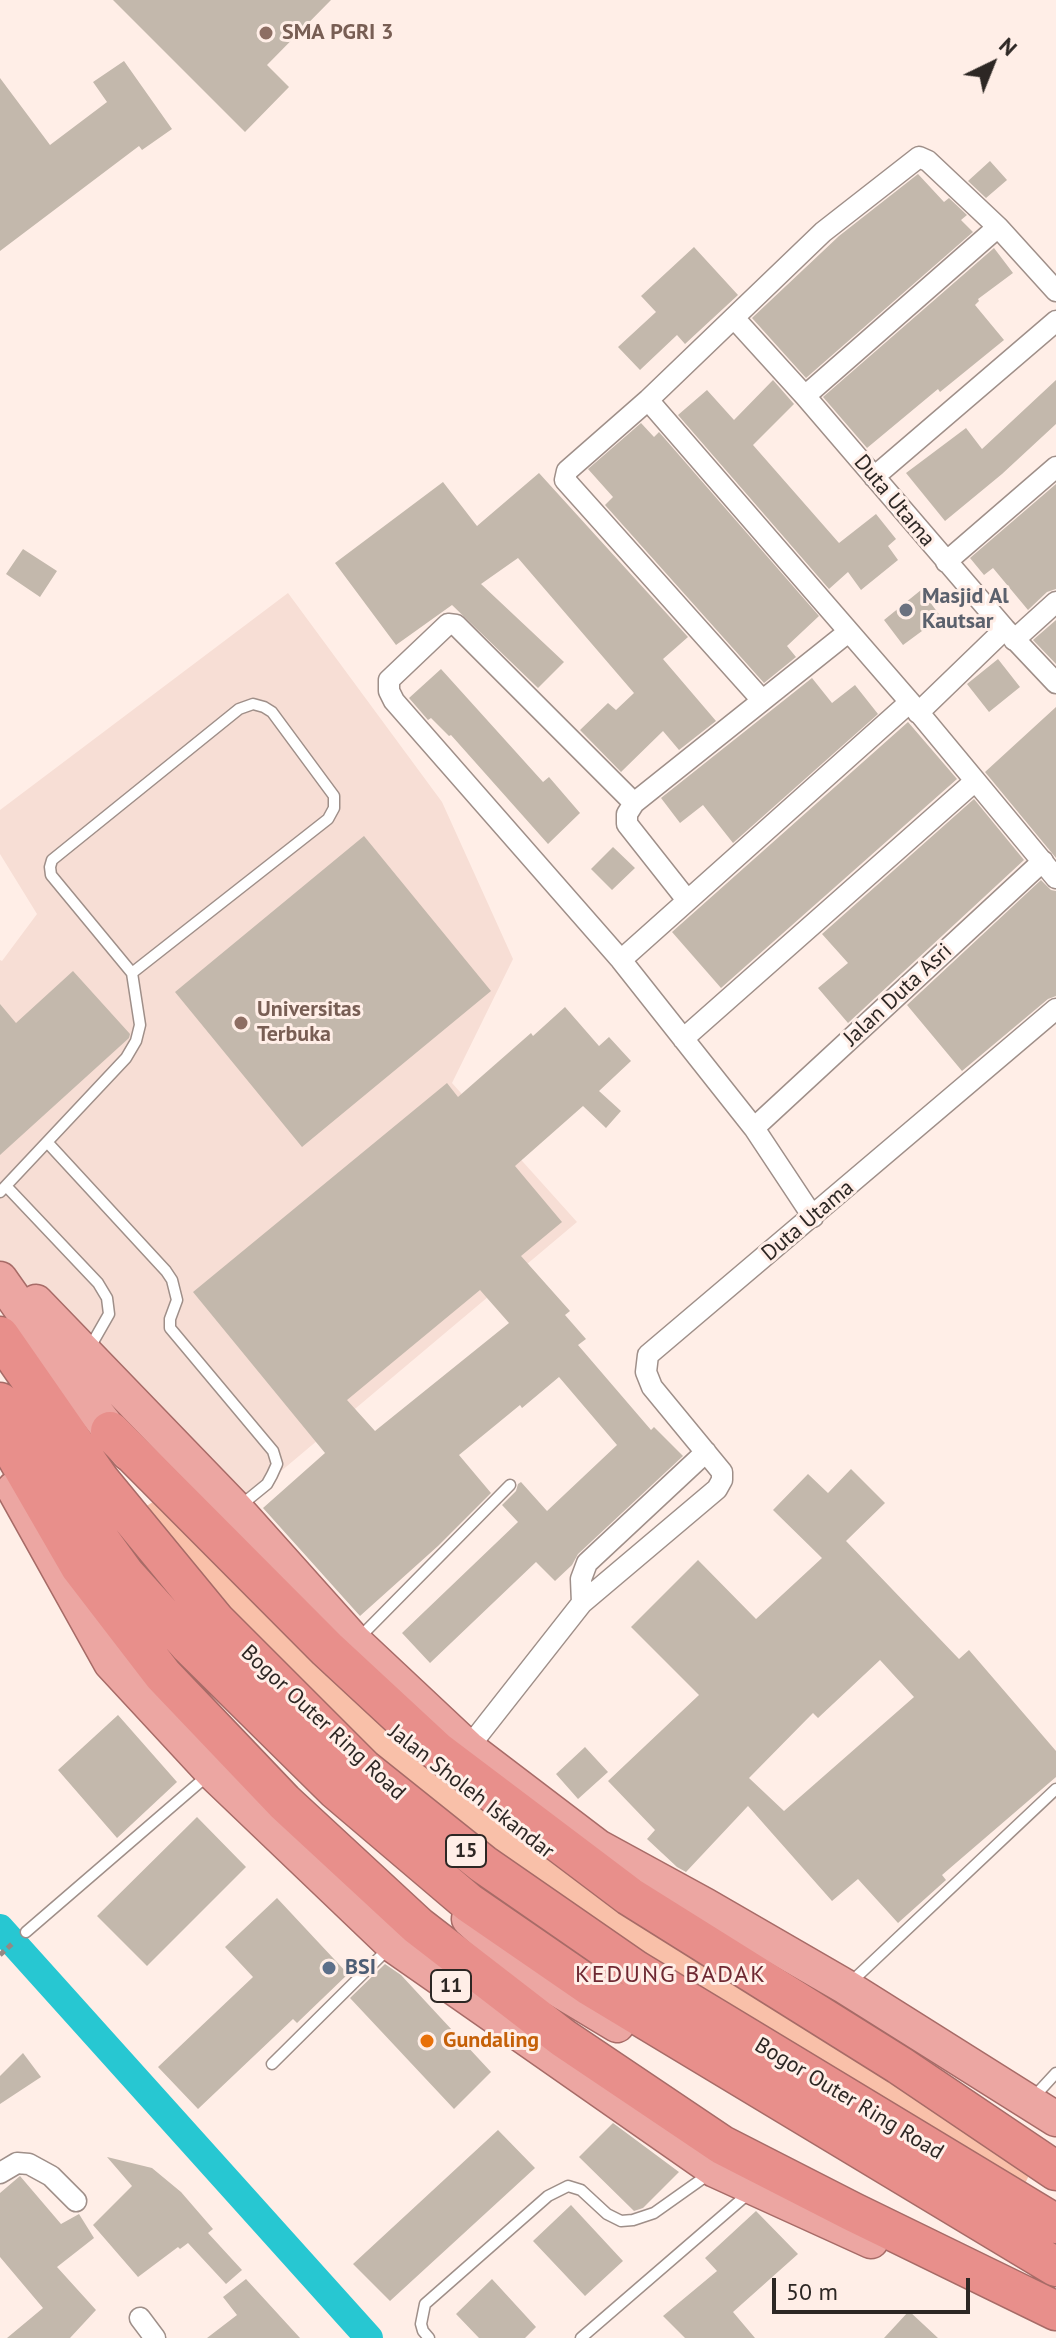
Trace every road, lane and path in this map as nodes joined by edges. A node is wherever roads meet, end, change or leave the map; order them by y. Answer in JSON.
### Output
{"nodes":[{"id":1,"x":998,"y":227,"type":"junction"},
{"id":2,"x":1056,"y":291,"type":"edge"},
{"id":3,"x":734,"y":318,"type":"junction"},
{"id":4,"x":1056,"y":321,"type":"edge"},
{"id":5,"x":805,"y":396,"type":"junction"},
{"id":6,"x":648,"y":400,"type":"junction"},
{"id":7,"x":1056,"y":467,"type":"edge"},
{"id":8,"x":874,"y":477,"type":"junction"},
{"id":9,"x":946,"y":562,"type":"junction"},
{"id":10,"x":1056,"y":602,"type":"edge"},
{"id":11,"x":847,"y":633,"type":"junction"},
{"id":12,"x":1010,"y":634,"type":"junction"},
{"id":13,"x":1056,"y":683,"type":"edge"},
{"id":14,"x":761,"y":699,"type":"junction"},
{"id":15,"x":914,"y":708,"type":"junction"},
{"id":16,"x":974,"y":782,"type":"junction"},
{"id":17,"x":634,"y":803,"type":"junction"},
{"id":18,"x":1050,"y":870,"type":"edge"},
{"id":19,"x":687,"y":900,"type":"junction"},
{"id":20,"x":621,"y":960,"type":"junction"},
{"id":21,"x":132,"y":973,"type":"junction"},
{"id":22,"x":1056,"y":1009,"type":"edge"},
{"id":23,"x":683,"y":1039,"type":"junction"},
{"id":24,"x":754,"y":1128,"type":"junction"},
{"id":25,"x":47,"y":1142,"type":"junction"},
{"id":26,"x":4,"y":1190,"type":"edge"},
{"id":27,"x":813,"y":1217,"type":"junction"},
{"id":28,"x":0,"y":1264,"type":"edge"},
{"id":29,"x":0,"y":1279,"type":"edge"},
{"id":30,"x":0,"y":1336,"type":"edge"},
{"id":31,"x":87,"y":1353,"type":"junction"},
{"id":32,"x":0,"y":1402,"type":"edge"},
{"id":33,"x":110,"y":1431,"type":"junction"},
{"id":34,"x":3,"y":1446,"type":"edge"},
{"id":35,"x":706,"y":1452,"type":"junction"},
{"id":36,"x":510,"y":1485,"type":"dead end"},
{"id":37,"x":236,"y":1509,"type":"junction"},
{"id":38,"x":582,"y":1603,"type":"junction"},
{"id":39,"x":355,"y":1642,"type":"junction"},
{"id":40,"x":468,"y":1748,"type":"junction"},
{"id":41,"x":212,"y":1772,"type":"junction"},
{"id":42,"x":1056,"y":1789,"type":"edge"},
{"id":43,"x":26,"y":1932,"type":"dead end"},
{"id":44,"x":393,"y":1945,"type":"junction"},
{"id":45,"x":9,"y":1947,"type":"dead end"},
{"id":46,"x":0,"y":1955,"type":"edge"},
{"id":47,"x":846,"y":1987,"type":"junction"},
{"id":48,"x":272,"y":2064,"type":"dead end"},
{"id":49,"x":1056,"y":2073,"type":"edge"},
{"id":50,"x":1043,"y":2110,"type":"edge"},
{"id":51,"x":715,"y":2170,"type":"junction"},
{"id":52,"x":0,"y":2173,"type":"edge"},
{"id":53,"x":1056,"y":2173,"type":"edge"},
{"id":54,"x":756,"y":2187,"type":"junction"},
{"id":55,"x":76,"y":2201,"type":"dead end"},
{"id":56,"x":1056,"y":2224,"type":"edge"},
{"id":57,"x":1056,"y":2267,"type":"edge"},
{"id":58,"x":1056,"y":2281,"type":"edge"},
{"id":59,"x":1056,"y":2311,"type":"edge"},
{"id":60,"x":140,"y":2318,"type":"dead end"},
{"id":61,"x":1056,"y":2329,"type":"edge"},
{"id":62,"x":155,"y":2338,"type":"edge"},
{"id":63,"x":429,"y":2338,"type":"edge"},
{"id":64,"x":581,"y":2338,"type":"edge"}],
"edges":[{"from":1,"to":2,"type":"street"},
{"from":1,"to":3,"type":"street"},
{"from":1,"to":5,"type":"street"},
{"from":3,"to":5,"type":"street","name":"Duta Utama"},
{"from":3,"to":6,"type":"street"},
{"from":4,"to":8,"type":"street"},
{"from":5,"to":8,"type":"street","name":"Duta Utama"},
{"from":6,"to":11,"type":"street"},
{"from":6,"to":14,"type":"street"},
{"from":7,"to":9,"type":"street"},
{"from":8,"to":9,"type":"street","name":"Duta Utama"},
{"from":9,"to":12,"type":"street","name":"Duta Utama"},
{"from":10,"to":12,"type":"street"},
{"from":11,"to":14,"type":"street"},
{"from":11,"to":15,"type":"street"},
{"from":12,"to":13,"type":"street","name":"Duta Utama"},
{"from":12,"to":15,"type":"street"},
{"from":14,"to":17,"type":"street"},
{"from":15,"to":16,"type":"street"},
{"from":15,"to":19,"type":"street"},
{"from":16,"to":18,"type":"street"},
{"from":16,"to":23,"type":"street"},
{"from":17,"to":19,"type":"street"},
{"from":17,"to":20,"type":"street"},
{"from":18,"to":24,"type":"street","name":"Jalan Duta Asri"},
{"from":19,"to":20,"type":"street"},
{"from":20,"to":23,"type":"street"},
{"from":21,"to":21,"type":"lane"},
{"from":21,"to":25,"type":"lane"},
{"from":22,"to":27,"type":"street","name":"Duta Utama"},
{"from":23,"to":24,"type":"street"},
{"from":24,"to":27,"type":"street"},
{"from":25,"to":26,"type":"lane"},
{"from":25,"to":37,"type":"lane"},
{"from":26,"to":31,"type":"lane"},
{"from":27,"to":35,"type":"street","name":"Duta Utama"},
{"from":28,"to":31,"type":"highway","name":"Jalan Sholeh Iskandar"},
{"from":29,"to":33,"type":"highway","name":"Jalan Sholeh Iskandar"},
{"from":30,"to":56,"type":"highway","name":"Bogor Outer Ring Road","number":"15"},
{"from":31,"to":37,"type":"highway","name":"Jalan Sholeh Iskandar"},
{"from":32,"to":57,"type":"highway","name":"Bogor Outer Ring Road","number":"15"},
{"from":33,"to":53,"type":"highway"},
{"from":33,"to":53,"type":"highway","name":"Jalan Sholeh Iskandar"},
{"from":34,"to":41,"type":"highway","number":"11"},
{"from":34,"to":58,"type":"highway"},
{"from":34,"to":59,"type":"highway"},
{"from":35,"to":38,"type":"street"},
{"from":35,"to":38,"type":"street","name":"Duta Utama"},
{"from":36,"to":39,"type":"lane"},
{"from":37,"to":39,"type":"highway","name":"Jalan Sholeh Iskandar"},
{"from":38,"to":40,"type":"street","name":"Duta Utama"},
{"from":39,"to":40,"type":"highway","name":"Jalan Sholeh Iskandar"},
{"from":40,"to":47,"type":"highway","name":"Jalan Sholeh Iskandar"},
{"from":41,"to":43,"type":"lane"},
{"from":41,"to":44,"type":"highway","number":"11"},
{"from":42,"to":47,"type":"lane"},
{"from":44,"to":48,"type":"lane"},
{"from":44,"to":51,"type":"highway","number":"11"},
{"from":45,"to":46,"type":"path"},
{"from":47,"to":50,"type":"highway","name":"Jalan Sholeh Iskandar"},
{"from":49,"to":50,"type":"lane"},
{"from":51,"to":54,"type":"highway","number":"11"},
{"from":51,"to":63,"type":"lane"},
{"from":52,"to":55,"type":"street"},
{"from":54,"to":61,"type":"highway","number":"11"},
{"from":54,"to":64,"type":"lane"},
{"from":60,"to":62,"type":"street"}]}
